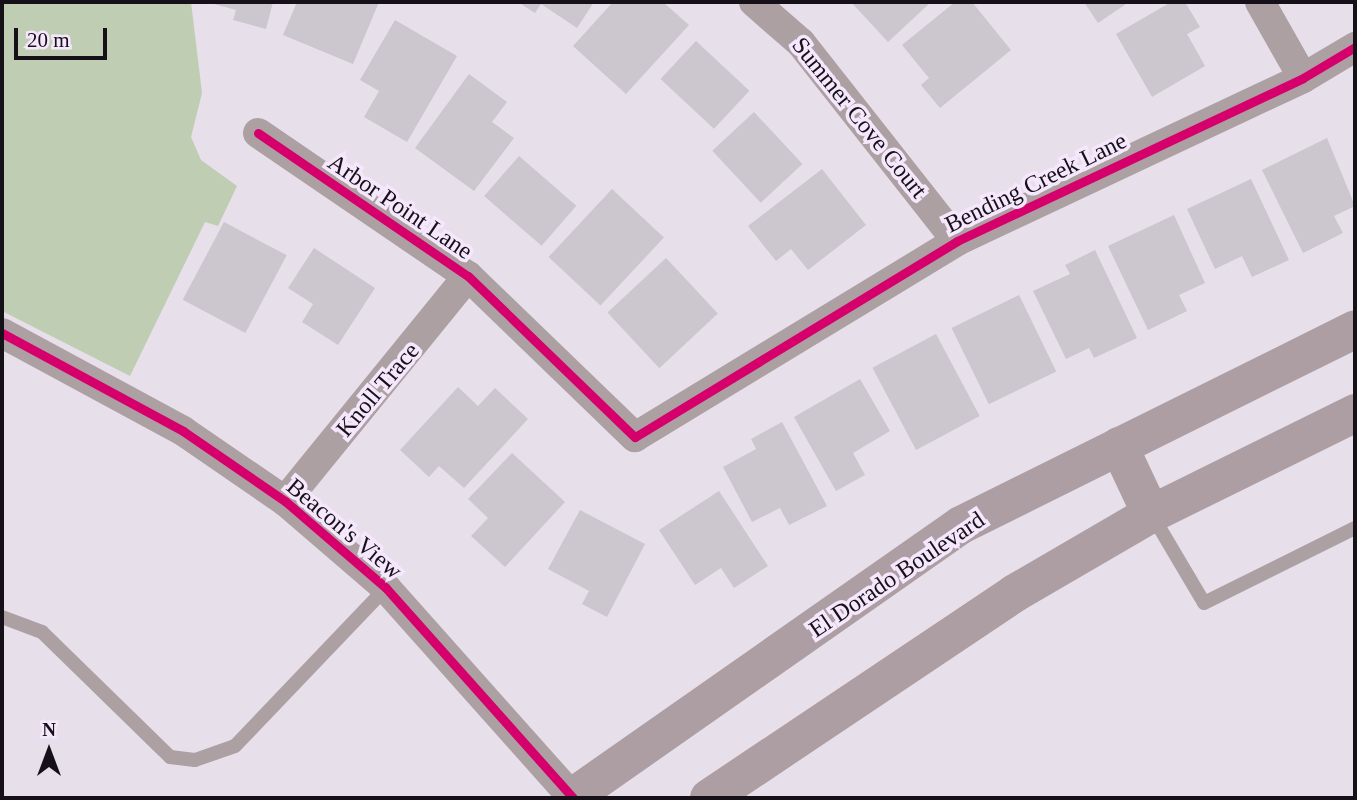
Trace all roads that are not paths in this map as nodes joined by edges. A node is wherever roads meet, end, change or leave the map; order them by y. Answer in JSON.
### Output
{"nodes":[{"id":1,"x":754,"y":2,"type":"edge"},
{"id":2,"x":1260,"y":2,"type":"edge"},
{"id":3,"x":1355,"y":47,"type":"edge"},
{"id":4,"x":1303,"y":78,"type":"junction"},
{"id":5,"x":258,"y":133,"type":"dead end"},
{"id":6,"x":957,"y":240,"type":"junction"},
{"id":7,"x":468,"y":276,"type":"junction"},
{"id":8,"x":1355,"y":329,"type":"edge"},
{"id":9,"x":2,"y":333,"type":"edge"},
{"id":10,"x":1355,"y":413,"type":"edge"},
{"id":11,"x":635,"y":437,"type":"joint"},
{"id":12,"x":1119,"y":446,"type":"junction"},
{"id":13,"x":285,"y":501,"type":"junction"},
{"id":14,"x":1151,"y":514,"type":"junction"},
{"id":15,"x":1355,"y":528,"type":"edge"},
{"id":16,"x":386,"y":588,"type":"junction"},
{"id":17,"x":2,"y":617,"type":"edge"},
{"id":18,"x":572,"y":798,"type":"edge"},
{"id":19,"x":709,"y":798,"type":"edge"}],
"edges":[{"from":1,"to":6,"type":"street","name":"Summer Cove Court"},
{"from":2,"to":4,"type":"street"},
{"from":3,"to":4,"type":"street","name":"Bending Creek Lane"},
{"from":4,"to":6,"type":"street","name":"Bending Creek Lane"},
{"from":5,"to":7,"type":"street","name":"Arbor Point Lane"},
{"from":6,"to":11,"type":"street","name":"Bending Creek Lane"},
{"from":7,"to":11,"type":"street","name":"Arbor Point Lane"},
{"from":7,"to":13,"type":"street","name":"Knoll Trace"},
{"from":8,"to":12,"type":"main road","name":"El Dorado Boulevard"},
{"from":9,"to":13,"type":"street","name":"Beacon's View"},
{"from":10,"to":14,"type":"main road"},
{"from":12,"to":14,"type":"main road"},
{"from":12,"to":18,"type":"main road","name":"El Dorado Boulevard"},
{"from":13,"to":16,"type":"street","name":"Beacon's View"},
{"from":14,"to":15,"type":"lane"},
{"from":14,"to":19,"type":"main road"},
{"from":16,"to":17,"type":"lane"},
{"from":16,"to":18,"type":"street","name":"Beacon's View"}]}
